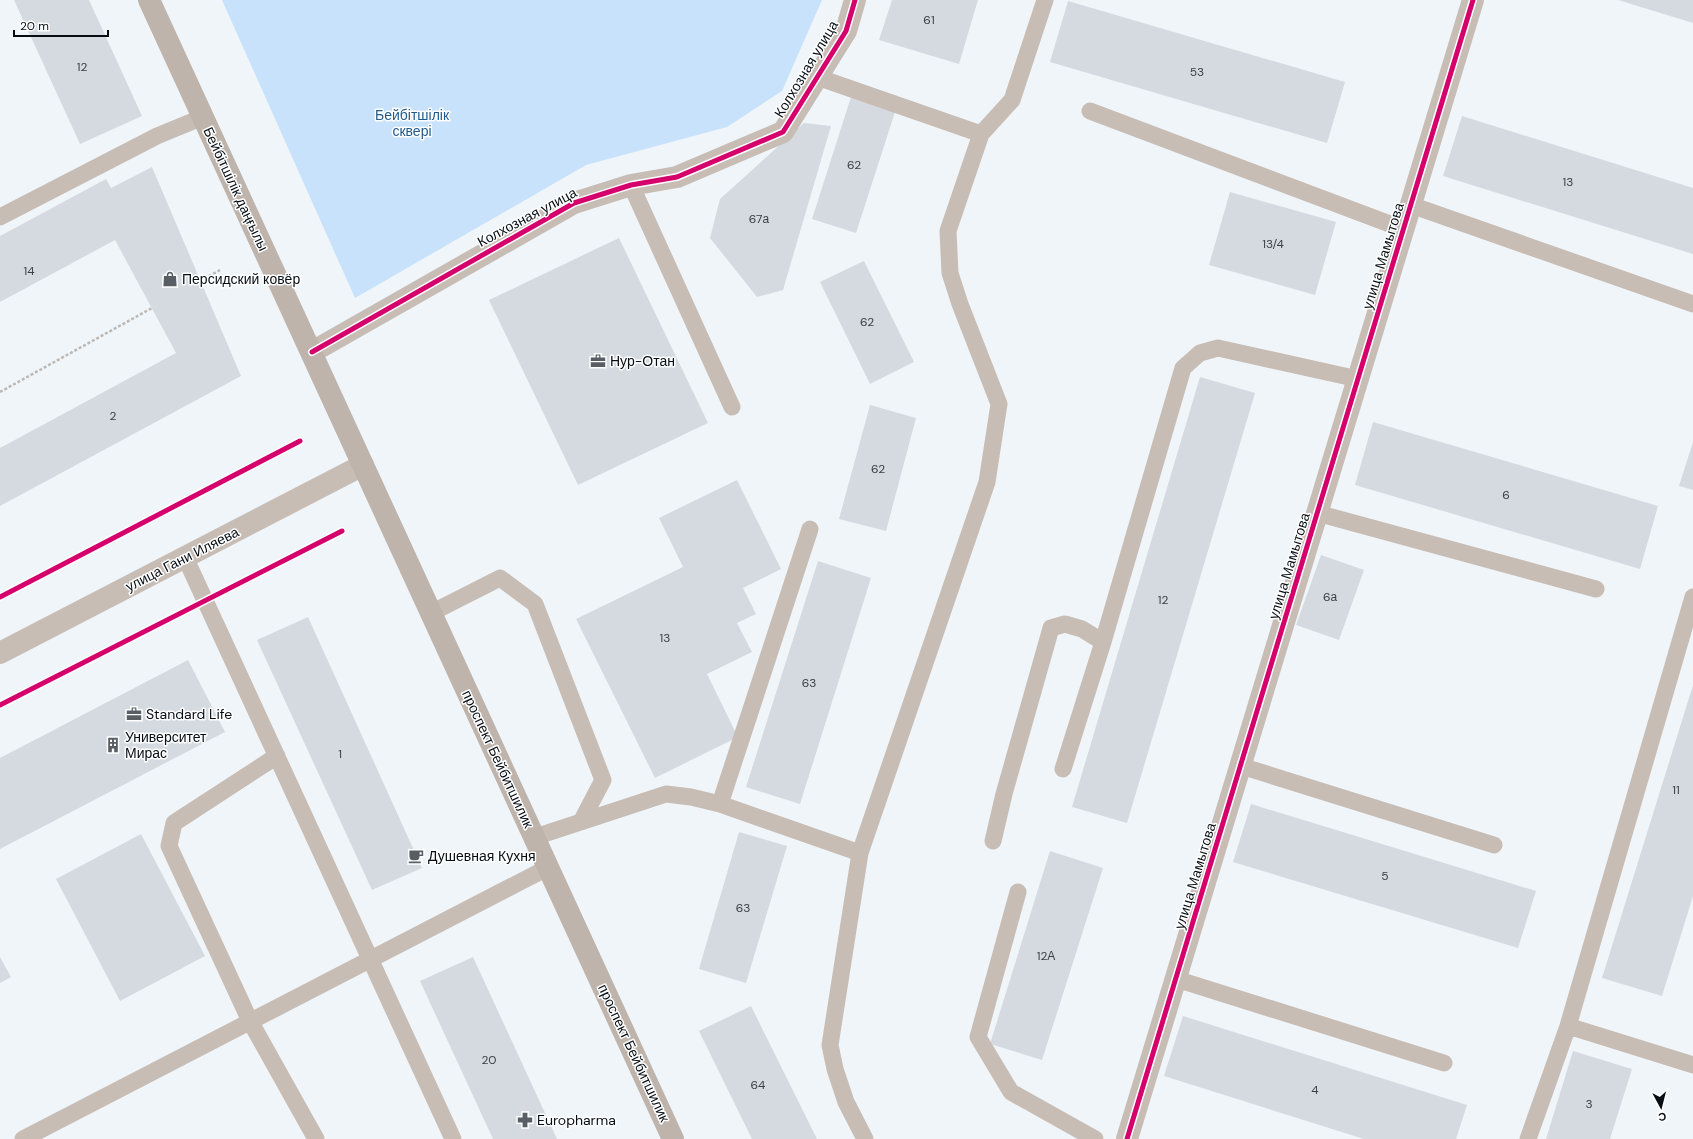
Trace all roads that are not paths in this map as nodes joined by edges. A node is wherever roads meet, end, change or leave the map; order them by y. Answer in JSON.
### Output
{"nodes":[{"id":1,"x":149,"y":0,"type":"edge"},
{"id":2,"x":855,"y":0,"type":"edge"},
{"id":3,"x":1045,"y":0,"type":"edge"},
{"id":4,"x":1473,"y":0,"type":"edge"},
{"id":5,"x":817,"y":77,"type":"junction"},
{"id":6,"x":1090,"y":111,"type":"dead end"},
{"id":7,"x":203,"y":117,"type":"junction"},
{"id":8,"x":981,"y":134,"type":"junction"},
{"id":9,"x":631,"y":185,"type":"junction"},
{"id":10,"x":1411,"y":205,"type":"junction"},
{"id":11,"x":0,"y":217,"type":"edge"},
{"id":12,"x":1403,"y":229,"type":"junction"},
{"id":13,"x":1693,"y":304,"type":"edge"},
{"id":14,"x":312,"y":352,"type":"junction"},
{"id":15,"x":1358,"y":379,"type":"junction"},
{"id":16,"x":732,"y":407,"type":"dead end"},
{"id":17,"x":364,"y":465,"type":"junction"},
{"id":18,"x":1317,"y":513,"type":"junction"},
{"id":19,"x":810,"y":529,"type":"dead end"},
{"id":20,"x":185,"y":557,"type":"junction"},
{"id":21,"x":1596,"y":589,"type":"dead end"},
{"id":22,"x":1693,"y":597,"type":"edge"},
{"id":23,"x":431,"y":613,"type":"junction"},
{"id":24,"x":1103,"y":642,"type":"junction"},
{"id":25,"x":0,"y":653,"type":"edge"},
{"id":26,"x":277,"y":756,"type":"junction"},
{"id":27,"x":1241,"y":766,"type":"junction"},
{"id":28,"x":1063,"y":769,"type":"dead end"},
{"id":29,"x":720,"y":804,"type":"junction"},
{"id":30,"x":581,"y":822,"type":"junction"},
{"id":31,"x":535,"y":837,"type":"junction"},
{"id":32,"x":993,"y":842,"type":"dead end"},
{"id":33,"x":1494,"y":845,"type":"dead end"},
{"id":34,"x":860,"y":853,"type":"junction"},
{"id":35,"x":548,"y":868,"type":"junction"},
{"id":36,"x":1018,"y":892,"type":"dead end"},
{"id":37,"x":371,"y":958,"type":"junction"},
{"id":38,"x":1176,"y":978,"type":"junction"},
{"id":39,"x":250,"y":1021,"type":"junction"},
{"id":40,"x":1568,"y":1026,"type":"junction"},
{"id":41,"x":1444,"y":1063,"type":"dead end"},
{"id":42,"x":1693,"y":1065,"type":"edge"},
{"id":43,"x":23,"y":1139,"type":"edge"},
{"id":44,"x":316,"y":1139,"type":"edge"},
{"id":45,"x":453,"y":1139,"type":"edge"},
{"id":46,"x":673,"y":1139,"type":"edge"},
{"id":47,"x":865,"y":1139,"type":"edge"},
{"id":48,"x":1095,"y":1139,"type":"edge"},
{"id":49,"x":1127,"y":1139,"type":"edge"},
{"id":50,"x":1528,"y":1139,"type":"edge"}],
"edges":[{"from":1,"to":7,"type":"main road","name":"Бейбітшілік даңғылы"},
{"from":2,"to":5,"type":"street","name":"Колхозная улица"},
{"from":3,"to":8,"type":"lane"},
{"from":4,"to":10,"type":"street","name":"улица Мамытова"},
{"from":5,"to":8,"type":"lane"},
{"from":5,"to":9,"type":"street","name":"Колхозная улица"},
{"from":6,"to":12,"type":"lane"},
{"from":7,"to":11,"type":"lane"},
{"from":7,"to":14,"type":"main road","name":"Бейбітшілік даңғылы"},
{"from":8,"to":34,"type":"lane"},
{"from":9,"to":14,"type":"street","name":"Колхозная улица"},
{"from":9,"to":16,"type":"lane"},
{"from":10,"to":12,"type":"street","name":"улица Мамытова"},
{"from":10,"to":13,"type":"lane"},
{"from":12,"to":15,"type":"street","name":"улица Мамытова"},
{"from":14,"to":17,"type":"main road","name":"Бейбітшілік даңғылы"},
{"from":15,"to":18,"type":"street","name":"улица Мамытова"},
{"from":15,"to":24,"type":"lane"},
{"from":17,"to":20,"type":"street","name":"улица Гани Иляева"},
{"from":17,"to":23,"type":"main road","name":"проспект Бейбитшилик"},
{"from":18,"to":21,"type":"lane"},
{"from":18,"to":27,"type":"street","name":"улица Мамытова"},
{"from":19,"to":29,"type":"lane"},
{"from":20,"to":25,"type":"street","name":"улица Гани Иляева"},
{"from":20,"to":26,"type":"lane"},
{"from":22,"to":40,"type":"lane"},
{"from":23,"to":30,"type":"lane"},
{"from":23,"to":31,"type":"main road","name":"проспект Бейбитшилик"},
{"from":24,"to":28,"type":"lane"},
{"from":24,"to":32,"type":"lane"},
{"from":26,"to":37,"type":"lane"},
{"from":26,"to":39,"type":"lane"},
{"from":27,"to":33,"type":"lane"},
{"from":27,"to":38,"type":"street","name":"улица Мамытова"},
{"from":29,"to":30,"type":"lane"},
{"from":29,"to":34,"type":"lane"},
{"from":30,"to":31,"type":"lane"},
{"from":31,"to":35,"type":"main road","name":"проспект Бейбитшилик"},
{"from":34,"to":47,"type":"lane"},
{"from":35,"to":37,"type":"lane"},
{"from":35,"to":46,"type":"main road","name":"проспект Бейбитшилик"},
{"from":36,"to":48,"type":"lane"},
{"from":37,"to":39,"type":"lane"},
{"from":37,"to":45,"type":"lane"},
{"from":38,"to":41,"type":"lane"},
{"from":38,"to":49,"type":"street","name":"улица Мамытова"},
{"from":39,"to":43,"type":"lane"},
{"from":39,"to":44,"type":"lane"},
{"from":40,"to":42,"type":"lane"},
{"from":40,"to":50,"type":"lane"}]}
